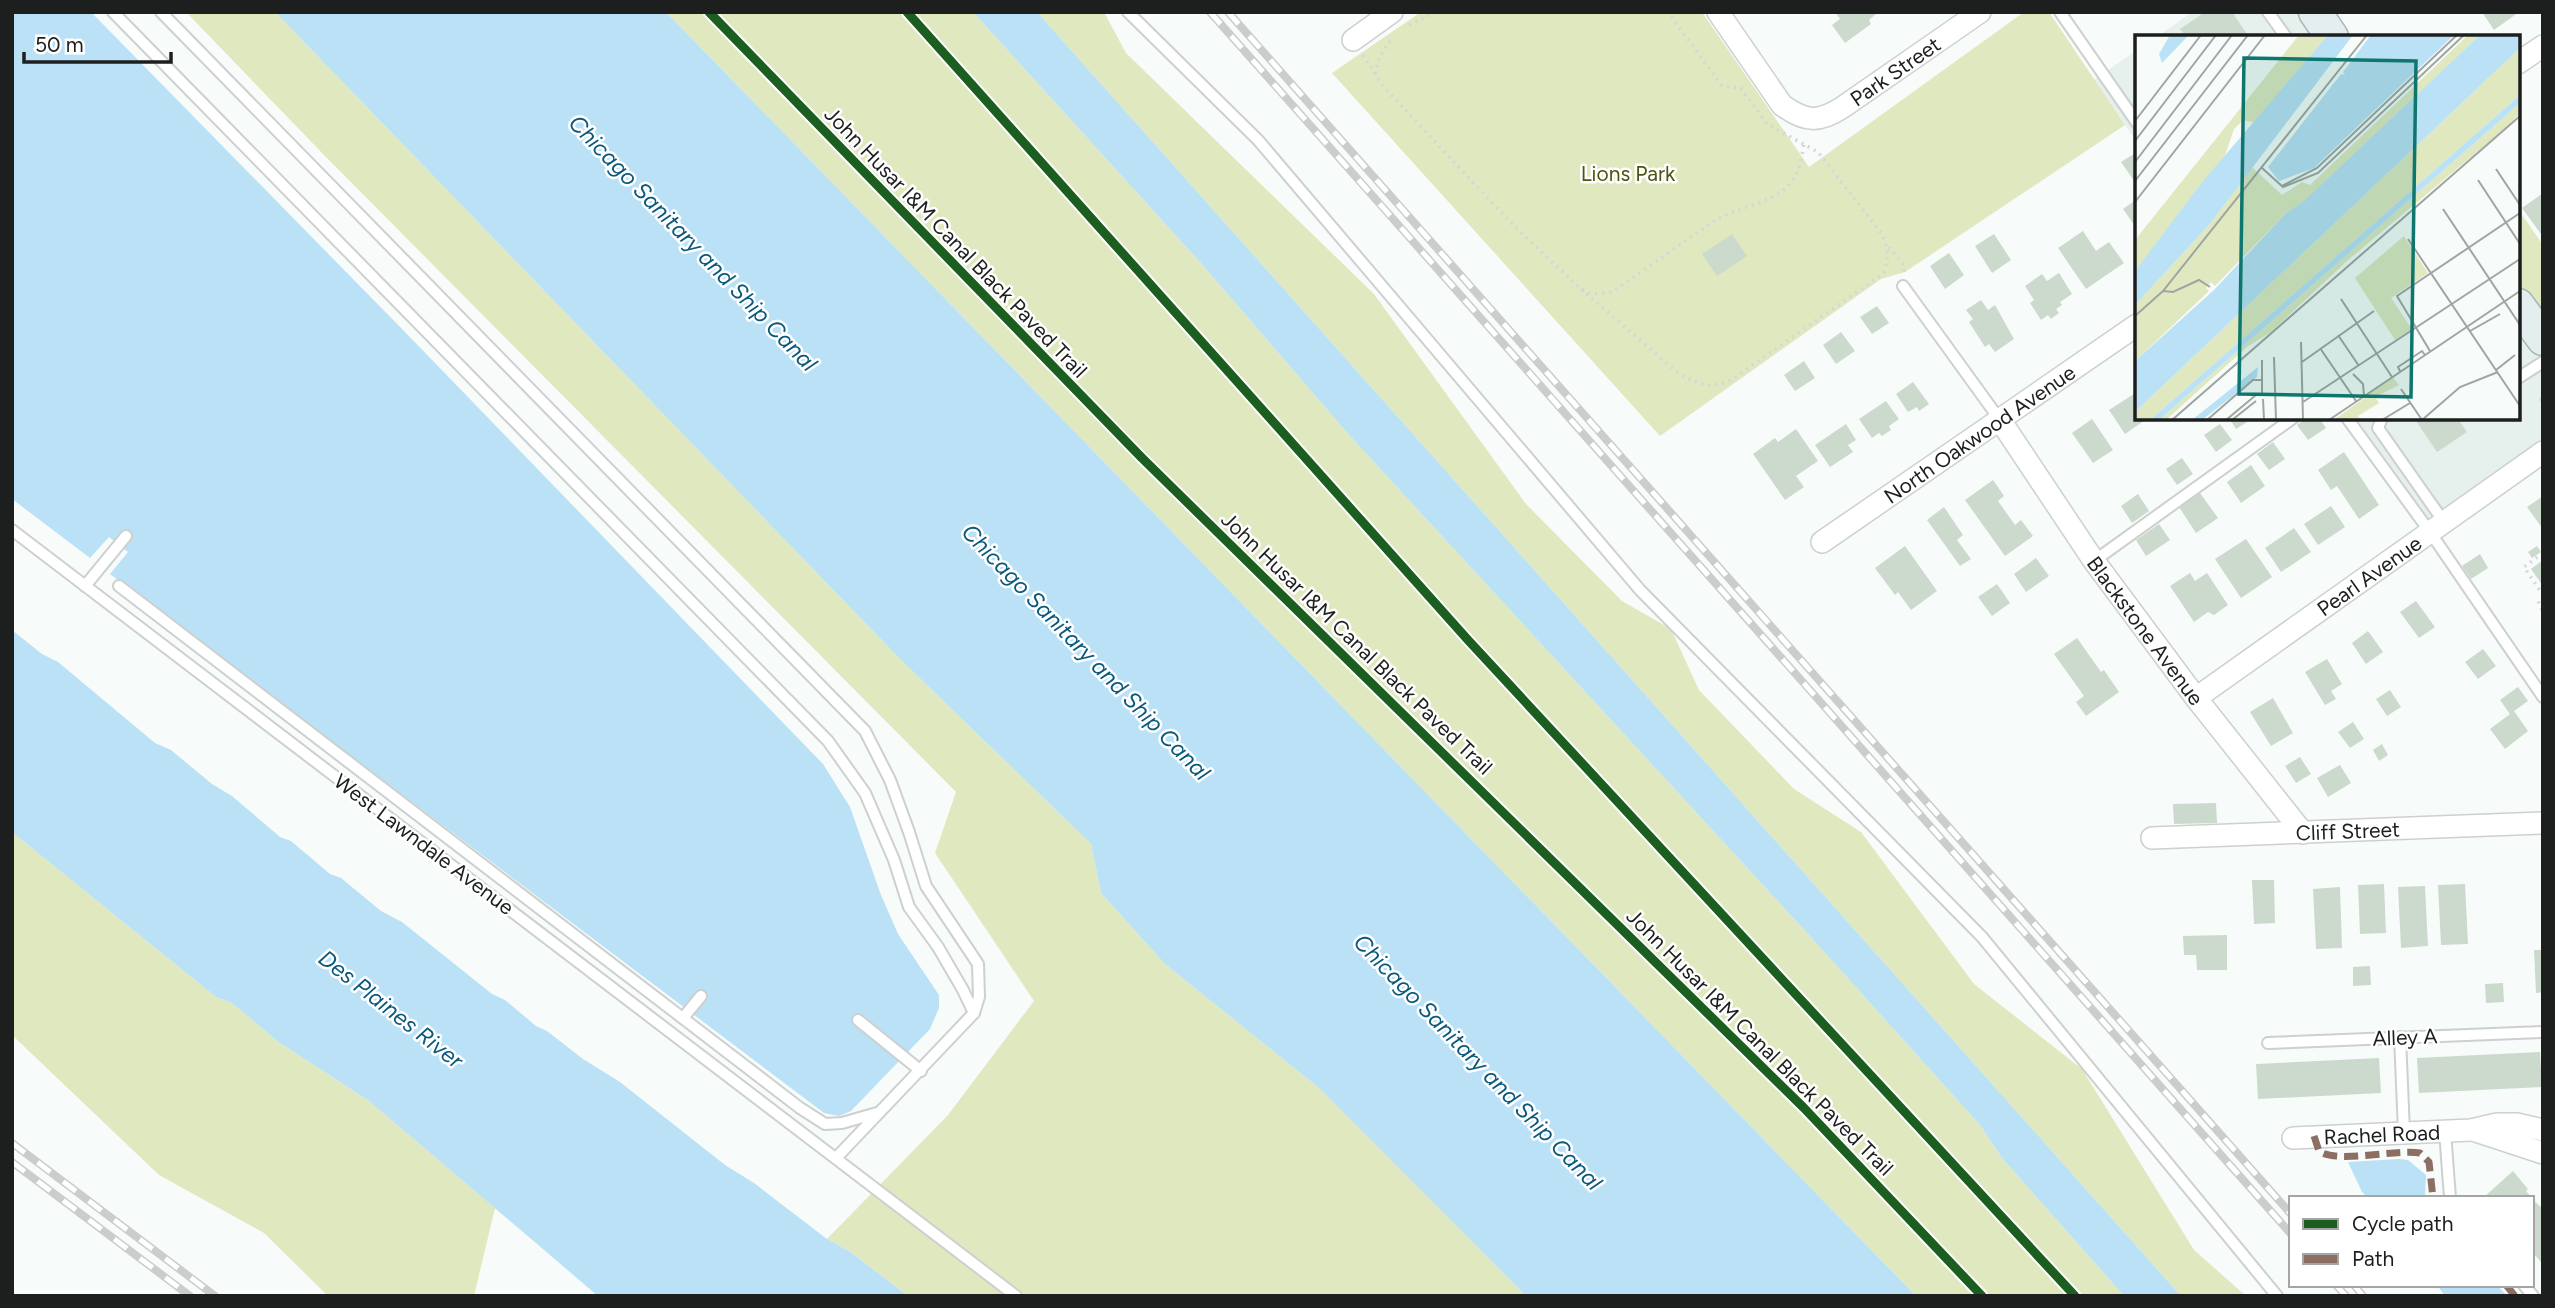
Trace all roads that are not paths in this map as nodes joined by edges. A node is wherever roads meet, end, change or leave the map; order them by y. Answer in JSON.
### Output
{"nodes":[{"id":1,"x":113,"y":12,"type":"edge"},
{"id":2,"x":161,"y":12,"type":"edge"},
{"id":3,"x":1128,"y":12,"type":"edge"},
{"id":4,"x":1718,"y":12,"type":"edge"},
{"id":5,"x":1980,"y":12,"type":"edge"},
{"id":6,"x":2060,"y":12,"type":"edge"},
{"id":7,"x":2268,"y":12,"type":"edge"},
{"id":8,"x":2315,"y":12,"type":"edge"},
{"id":9,"x":1398,"y":24,"type":"edge"},
{"id":10,"x":2285,"y":35,"type":"edge"},
{"id":11,"x":2331,"y":35,"type":"edge"},
{"id":12,"x":1353,"y":40,"type":"road end"},
{"id":13,"x":2543,"y":46,"type":"edge"},
{"id":14,"x":2520,"y":62,"type":"edge"},
{"id":15,"x":2135,"y":120,"type":"edge"},
{"id":16,"x":1903,"y":286,"type":"road end"},
{"id":17,"x":2520,"y":307,"type":"edge"},
{"id":18,"x":2135,"y":326,"type":"edge"},
{"id":19,"x":2543,"y":340,"type":"edge"},
{"id":20,"x":2543,"y":362,"type":"edge"},
{"id":21,"x":2520,"y":377,"type":"edge"},
{"id":22,"x":2000,"y":420,"type":"junction"},
{"id":23,"x":2290,"y":420,"type":"edge"},
{"id":24,"x":2349,"y":420,"type":"edge"},
{"id":25,"x":2381,"y":420,"type":"edge"},
{"id":26,"x":2543,"y":452,"type":"edge"},
{"id":27,"x":2437,"y":527,"type":"junction"},
{"id":28,"x":12,"y":530,"type":"edge"},
{"id":29,"x":125,"y":536,"type":"dead end"},
{"id":30,"x":1822,"y":542,"type":"dead end"},
{"id":31,"x":2094,"y":561,"type":"junction"},
{"id":32,"x":85,"y":586,"type":"junction"},
{"id":33,"x":119,"y":586,"type":"dead end"},
{"id":34,"x":2543,"y":697,"type":"edge"},
{"id":35,"x":2196,"y":698,"type":"junction"},
{"id":36,"x":2543,"y":823,"type":"edge"},
{"id":37,"x":2303,"y":832,"type":"junction"},
{"id":38,"x":2152,"y":838,"type":"dead end"},
{"id":39,"x":701,"y":996,"type":"dead end"},
{"id":40,"x":974,"y":1013,"type":"junction"},
{"id":41,"x":682,"y":1018,"type":"junction"},
{"id":42,"x":858,"y":1020,"type":"dead end"},
{"id":43,"x":2543,"y":1032,"type":"edge"},
{"id":44,"x":2400,"y":1037,"type":"junction"},
{"id":45,"x":2268,"y":1044,"type":"dead end"},
{"id":46,"x":921,"y":1071,"type":"junction"},
{"id":47,"x":880,"y":1112,"type":"junction"},
{"id":48,"x":2471,"y":1130,"type":"junction"},
{"id":49,"x":2543,"y":1130,"type":"edge"},
{"id":50,"x":2445,"y":1131,"type":"junction"},
{"id":51,"x":2404,"y":1132,"type":"junction"},
{"id":52,"x":2293,"y":1138,"type":"dead end"},
{"id":53,"x":2543,"y":1153,"type":"edge"},
{"id":54,"x":836,"y":1158,"type":"junction"},
{"id":55,"x":2450,"y":1196,"type":"edge"},
{"id":56,"x":1016,"y":1296,"type":"edge"},
{"id":57,"x":2277,"y":1296,"type":"edge"}],
"edges":[{"from":1,"to":40,"type":"lane"},
{"from":2,"to":40,"type":"lane"},
{"from":3,"to":57,"type":"lane"},
{"from":4,"to":5,"type":"street","name":"Park Street"},
{"from":6,"to":15,"type":"lane"},
{"from":7,"to":10,"type":"lane"},
{"from":8,"to":11,"type":"main road"},
{"from":9,"to":12,"type":"street"},
{"from":13,"to":14,"type":"street"},
{"from":16,"to":22,"type":"lane"},
{"from":17,"to":19,"type":"main road"},
{"from":18,"to":22,"type":"street","name":"North Oakwood Avenue"},
{"from":20,"to":21,"type":"lane"},
{"from":22,"to":30,"type":"street","name":"North Oakwood Avenue"},
{"from":22,"to":31,"type":"street","name":"Blackstone Avenue"},
{"from":23,"to":31,"type":"lane"},
{"from":24,"to":27,"type":"lane"},
{"from":25,"to":27,"type":"lane"},
{"from":26,"to":27,"type":"street","name":"Pearl Avenue"},
{"from":27,"to":34,"type":"lane"},
{"from":27,"to":35,"type":"street","name":"Pearl Avenue"},
{"from":28,"to":32,"type":"lane","name":"West Lawndale Avenue"},
{"from":29,"to":32,"type":"lane"},
{"from":31,"to":35,"type":"street","name":"Blackstone Avenue"},
{"from":32,"to":54,"type":"lane","name":"West Lawndale Avenue"},
{"from":33,"to":41,"type":"lane"},
{"from":35,"to":37,"type":"street","name":"Blackstone Avenue"},
{"from":36,"to":37,"type":"street","name":"Cliff Street"},
{"from":37,"to":38,"type":"street","name":"Cliff Street"},
{"from":39,"to":41,"type":"lane"},
{"from":40,"to":46,"type":"lane"},
{"from":41,"to":47,"type":"lane"},
{"from":42,"to":46,"type":"lane"},
{"from":43,"to":44,"type":"lane","name":"Alley A"},
{"from":44,"to":45,"type":"lane","name":"Alley A"},
{"from":44,"to":51,"type":"lane"},
{"from":46,"to":47,"type":"lane"},
{"from":47,"to":54,"type":"lane"},
{"from":48,"to":49,"type":"street","name":"Rachel Road"},
{"from":48,"to":50,"type":"street","name":"Rachel Road"},
{"from":48,"to":53,"type":"street","name":"Rachel Road"},
{"from":50,"to":51,"type":"street","name":"Rachel Road"},
{"from":50,"to":55,"type":"lane"},
{"from":51,"to":52,"type":"street","name":"Rachel Road"},
{"from":54,"to":56,"type":"lane","name":"West Lawndale Avenue"}]}
